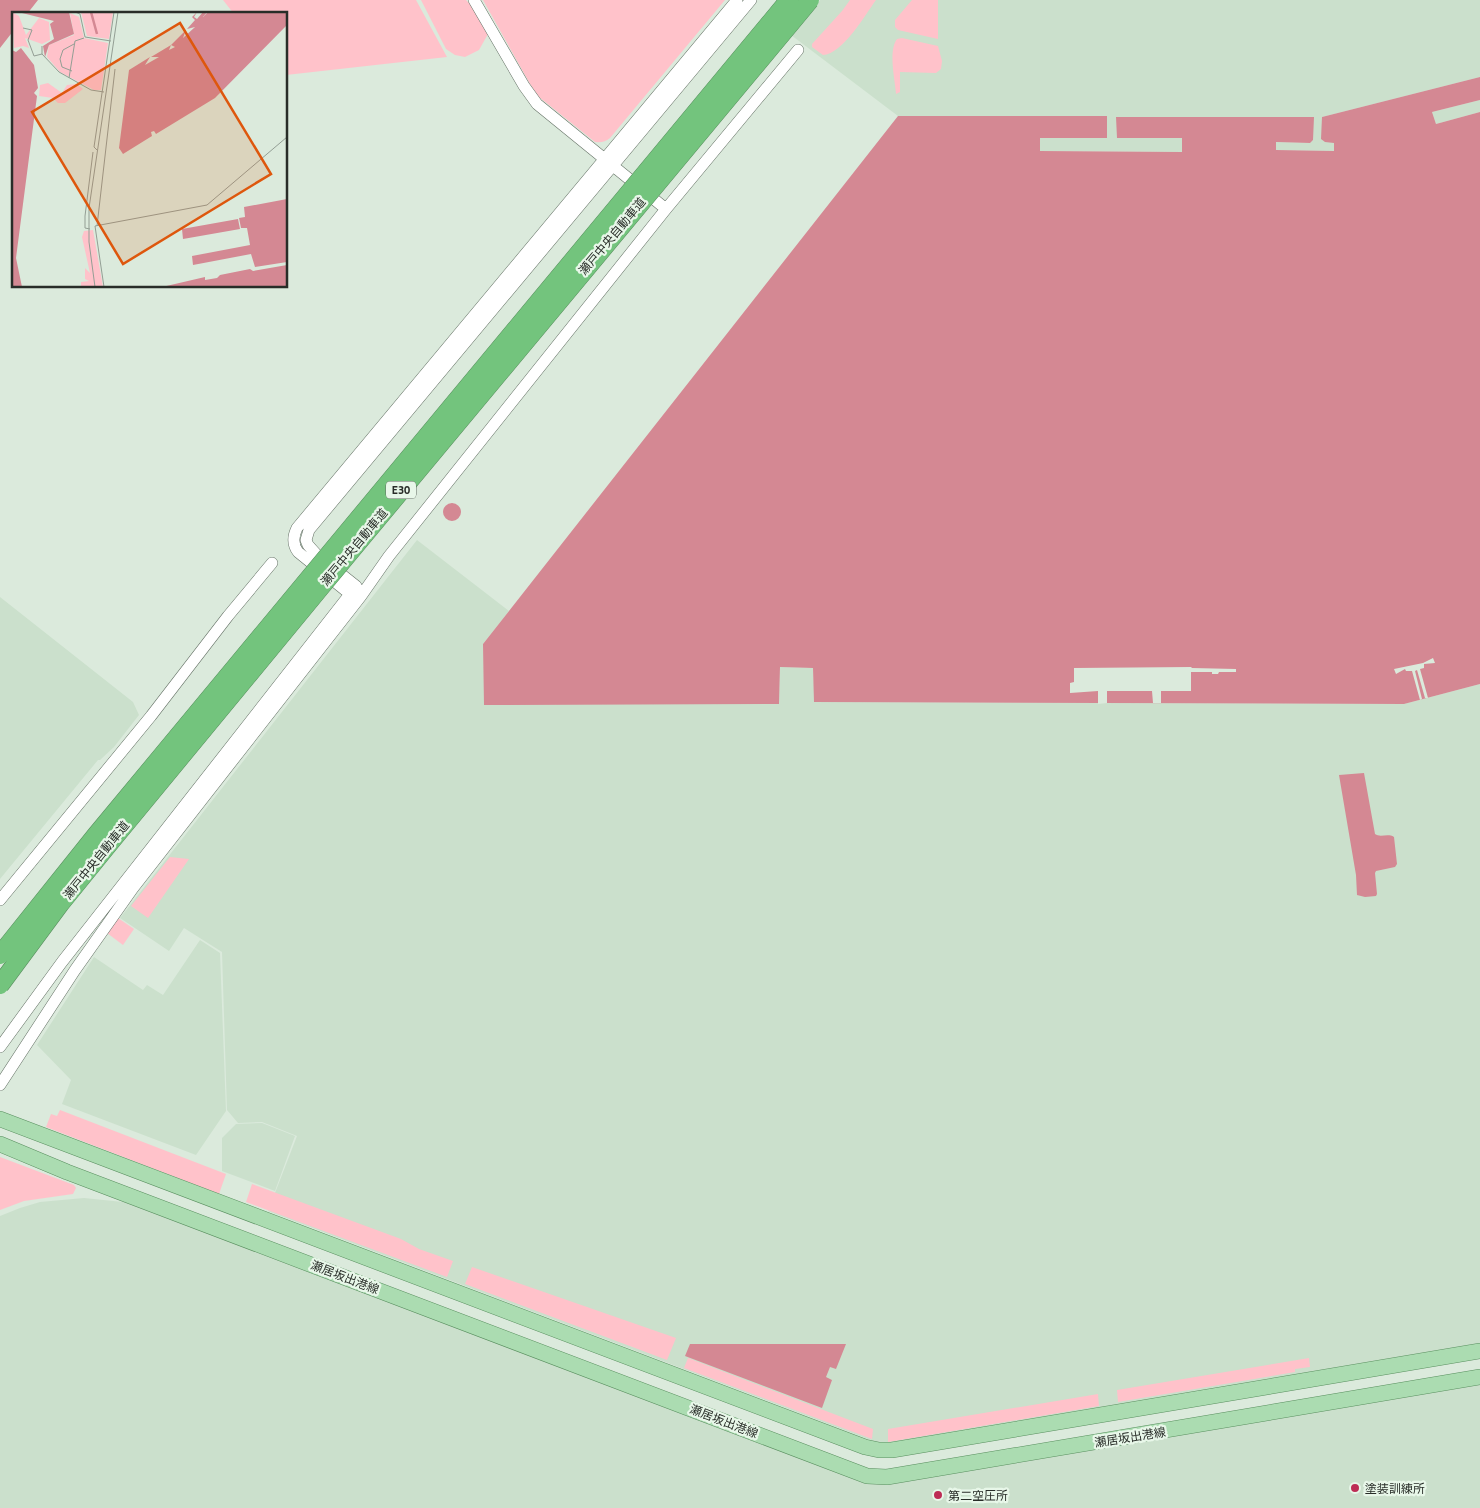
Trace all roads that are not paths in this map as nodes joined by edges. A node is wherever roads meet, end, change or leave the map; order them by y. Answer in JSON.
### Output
{"nodes":[{"id":1,"x":474,"y":0,"type":"edge"},
{"id":2,"x":737,"y":0,"type":"edge"},
{"id":3,"x":751,"y":0,"type":"edge"},
{"id":4,"x":789,"y":0,"type":"edge"},
{"id":5,"x":810,"y":0,"type":"edge"},
{"id":6,"x":798,"y":50,"type":"dead end"},
{"id":7,"x":608,"y":163,"type":"junction"},
{"id":8,"x":666,"y":209,"type":"junction"},
{"id":9,"x":272,"y":562,"type":"dead end"},
{"id":10,"x":356,"y":592,"type":"junction"},
{"id":11,"x":0,"y":900,"type":"edge"},
{"id":12,"x":0,"y":955,"type":"edge"},
{"id":13,"x":0,"y":985,"type":"edge"},
{"id":14,"x":0,"y":1046,"type":"edge"},
{"id":15,"x":0,"y":1085,"type":"edge"},
{"id":16,"x":0,"y":1119,"type":"edge"},
{"id":17,"x":0,"y":1144,"type":"edge"},
{"id":18,"x":1480,"y":1350,"type":"edge"},
{"id":19,"x":1480,"y":1377,"type":"edge"}],
"edges":[{"from":1,"to":7,"type":"street"},
{"from":2,"to":7,"type":"street"},
{"from":3,"to":7,"type":"street"},
{"from":4,"to":12,"type":"highway","name":"瀬戸中央自動車道","number":"E30","bridge":true},
{"from":5,"to":13,"type":"highway","name":"瀬戸中央自動車道","number":"E30","bridge":true},
{"from":6,"to":8,"type":"street"},
{"from":7,"to":8,"type":"street"},
{"from":7,"to":10,"type":"street"},
{"from":8,"to":10,"type":"street"},
{"from":9,"to":11,"type":"street"},
{"from":10,"to":14,"type":"street"},
{"from":10,"to":15,"type":"street"},
{"from":16,"to":18,"type":"main road","name":"瀬居坂出港線"},
{"from":17,"to":19,"type":"main road","name":"瀬居坂出港線"}]}
